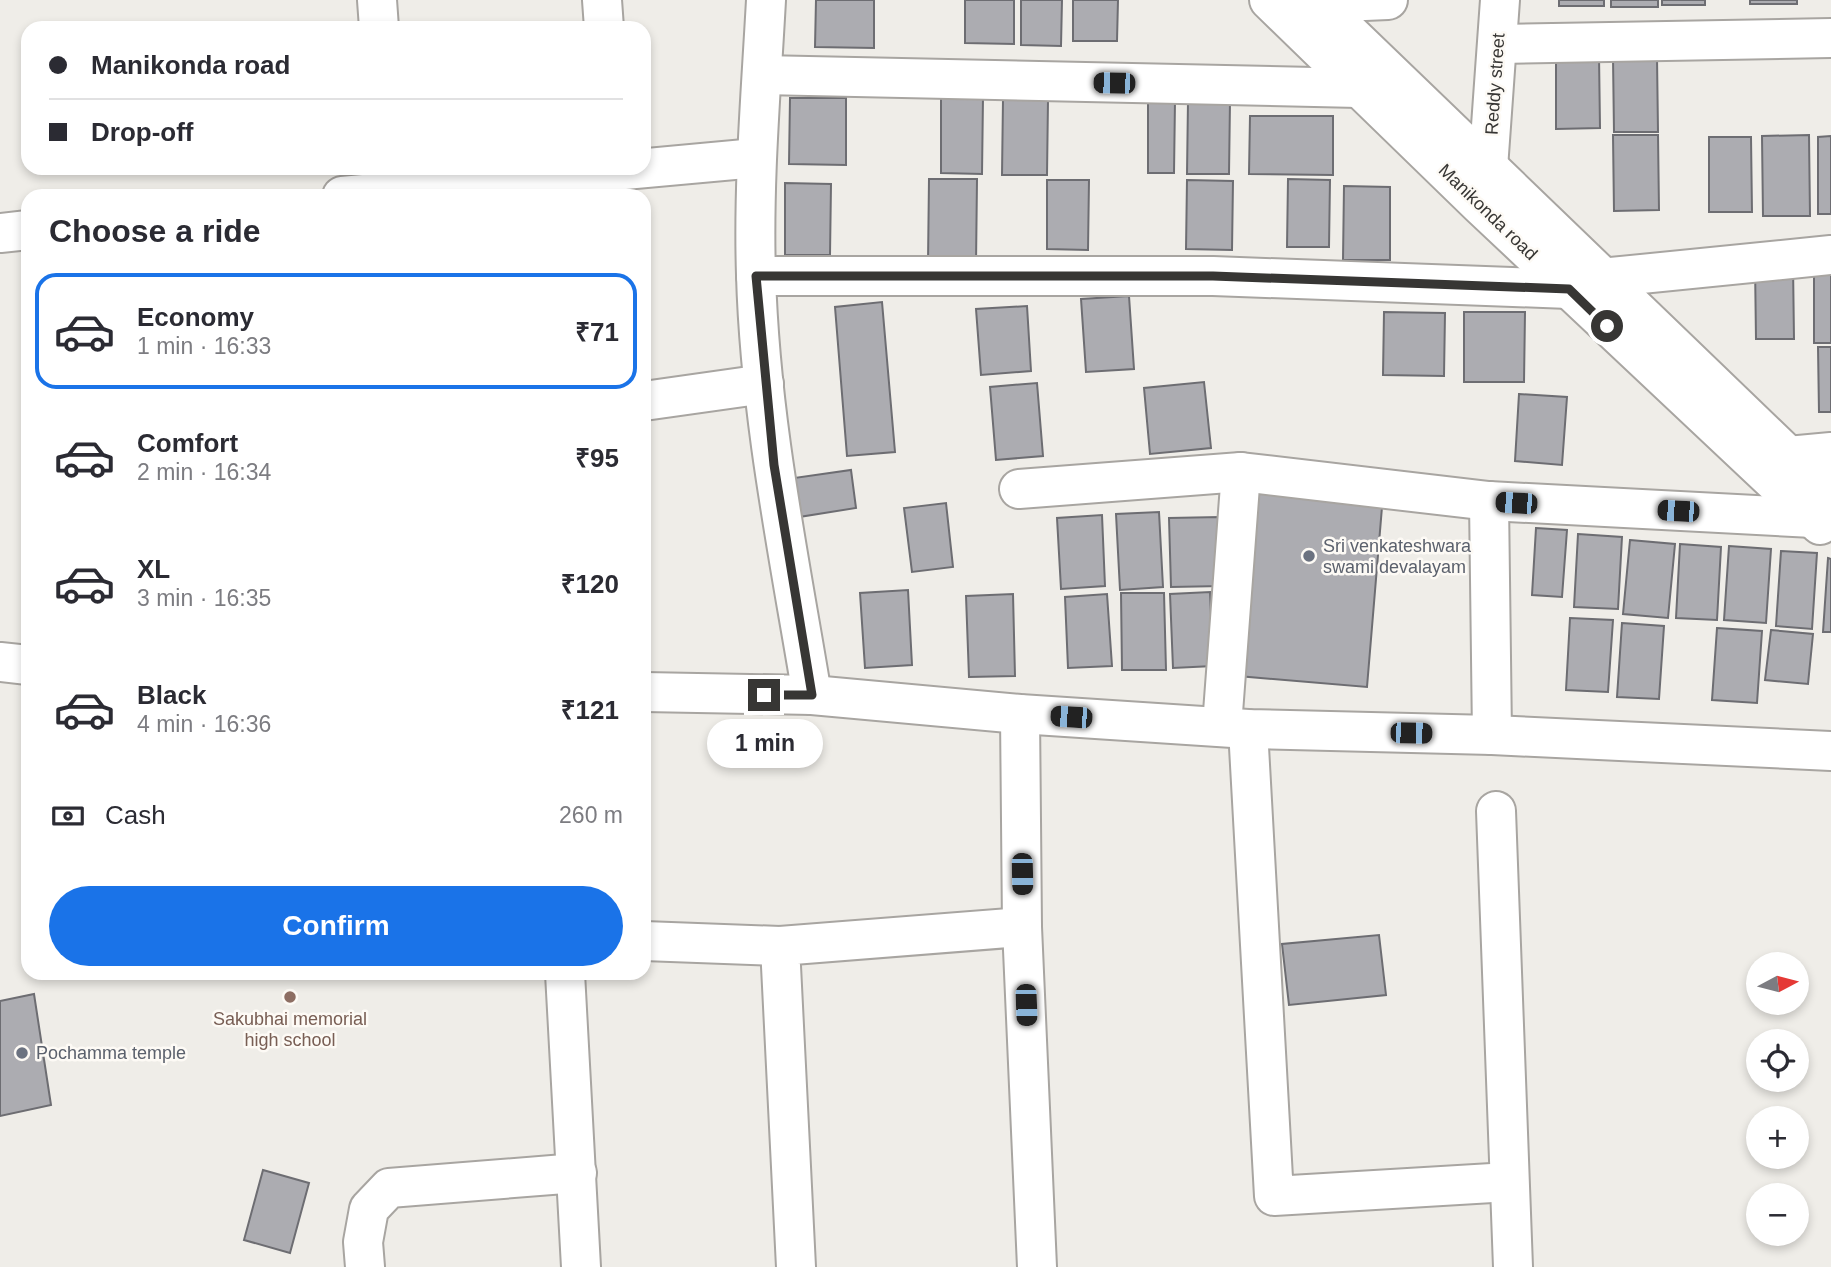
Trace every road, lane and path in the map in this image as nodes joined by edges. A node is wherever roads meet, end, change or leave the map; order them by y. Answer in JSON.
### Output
{"nodes":[{"id":1,"x":377,"y":0,"type":"edge"},
{"id":2,"x":603,"y":0,"type":"edge"},
{"id":3,"x":766,"y":0,"type":"edge"},
{"id":4,"x":1269,"y":0,"type":"edge"},
{"id":5,"x":1388,"y":0,"type":"edge"},
{"id":6,"x":1500,"y":0,"type":"edge"},
{"id":7,"x":1316,"y":1,"type":"edge"},
{"id":8,"x":378,"y":21,"type":"edge"},
{"id":9,"x":604,"y":21,"type":"edge"},
{"id":10,"x":1831,"y":38,"type":"edge"},
{"id":11,"x":1499,"y":44,"type":"junction"},
{"id":12,"x":762,"y":75,"type":"junction"},
{"id":13,"x":1359,"y":88,"type":"junction"},
{"id":14,"x":756,"y":158,"type":"junction"},
{"id":15,"x":651,"y":166,"type":"edge"},
{"id":16,"x":1488,"y":168,"type":"junction"},
{"id":17,"x":491,"y":175,"type":"edge"},
{"id":18,"x":389,"y":180,"type":"edge"},
{"id":19,"x":363,"y":189,"type":"edge"},
{"id":20,"x":21,"y":231,"type":"edge"},
{"id":21,"x":0,"y":233,"type":"edge"},
{"id":22,"x":1831,"y":255,"type":"edge"},
{"id":23,"x":756,"y":276,"type":"junction"},
{"id":24,"x":1585,"y":284,"type":"junction"},
{"id":25,"x":764,"y":384,"type":"junction"},
{"id":26,"x":651,"y":400,"type":"edge"},
{"id":27,"x":1831,"y":452,"type":"edge"},
{"id":28,"x":1788,"y":456,"type":"junction"},
{"id":29,"x":1241,"y":472,"type":"junction"},
{"id":30,"x":1019,"y":489,"type":"dead end"},
{"id":31,"x":1489,"y":501,"type":"junction"},
{"id":32,"x":1825,"y":517,"type":"edge"},
{"id":33,"x":0,"y":662,"type":"edge"},
{"id":34,"x":21,"y":664,"type":"edge"},
{"id":35,"x":651,"y":692,"type":"edge"},
{"id":36,"x":812,"y":695,"type":"junction"},
{"id":37,"x":1020,"y":714,"type":"junction"},
{"id":38,"x":1235,"y":727,"type":"junction"},
{"id":39,"x":1492,"y":735,"type":"junction"},
{"id":40,"x":1831,"y":751,"type":"edge"},
{"id":41,"x":1496,"y":811,"type":"dead end"},
{"id":42,"x":1022,"y":927,"type":"junction"},
{"id":43,"x":651,"y":941,"type":"edge"},
{"id":44,"x":780,"y":946,"type":"junction"},
{"id":45,"x":565,"y":980,"type":"edge"},
{"id":46,"x":577,"y":1173,"type":"junction"},
{"id":47,"x":1509,"y":1182,"type":"junction"},
{"id":48,"x":365,"y":1267,"type":"edge"},
{"id":49,"x":581,"y":1267,"type":"edge"},
{"id":50,"x":796,"y":1267,"type":"edge"},
{"id":51,"x":1037,"y":1267,"type":"edge"},
{"id":52,"x":1513,"y":1267,"type":"edge"}],
"edges":[{"from":1,"to":8,"type":"street"},
{"from":2,"to":9,"type":"street"},
{"from":3,"to":12,"type":"street"},
{"from":4,"to":13,"type":"street","name":"Manikonda road"},
{"from":5,"to":7,"type":"street"},
{"from":6,"to":11,"type":"street","name":"Reddy street"},
{"from":7,"to":16,"type":"street","name":"Manikonda road"},
{"from":10,"to":11,"type":"street"},
{"from":11,"to":16,"type":"street","name":"Reddy street"},
{"from":12,"to":13,"type":"street"},
{"from":12,"to":14,"type":"street"},
{"from":13,"to":24,"type":"street","name":"Manikonda road"},
{"from":14,"to":15,"type":"street"},
{"from":14,"to":23,"type":"street"},
{"from":16,"to":24,"type":"street","name":"Manikonda road"},
{"from":17,"to":18,"type":"street"},
{"from":18,"to":19,"type":"street"},
{"from":20,"to":21,"type":"street"},
{"from":22,"to":24,"type":"street"},
{"from":23,"to":24,"type":"street"},
{"from":23,"to":25,"type":"street"},
{"from":24,"to":28,"type":"street","name":"Manikonda road"},
{"from":24,"to":32,"type":"street","name":"Manikonda road"},
{"from":25,"to":26,"type":"street"},
{"from":25,"to":36,"type":"street"},
{"from":27,"to":28,"type":"street"},
{"from":28,"to":32,"type":"street","name":"Manikonda road"},
{"from":29,"to":30,"type":"street"},
{"from":29,"to":31,"type":"street"},
{"from":29,"to":38,"type":"street"},
{"from":31,"to":32,"type":"street"},
{"from":31,"to":39,"type":"street"},
{"from":33,"to":34,"type":"street"},
{"from":35,"to":36,"type":"street"},
{"from":36,"to":37,"type":"street"},
{"from":37,"to":38,"type":"street"},
{"from":37,"to":42,"type":"street"},
{"from":38,"to":39,"type":"street"},
{"from":38,"to":47,"type":"street"},
{"from":39,"to":40,"type":"street"},
{"from":41,"to":47,"type":"street"},
{"from":42,"to":44,"type":"street"},
{"from":42,"to":51,"type":"street"},
{"from":43,"to":44,"type":"street"},
{"from":44,"to":50,"type":"street"},
{"from":45,"to":46,"type":"street"},
{"from":46,"to":48,"type":"street"},
{"from":46,"to":49,"type":"street"},
{"from":47,"to":52,"type":"street"}]}
